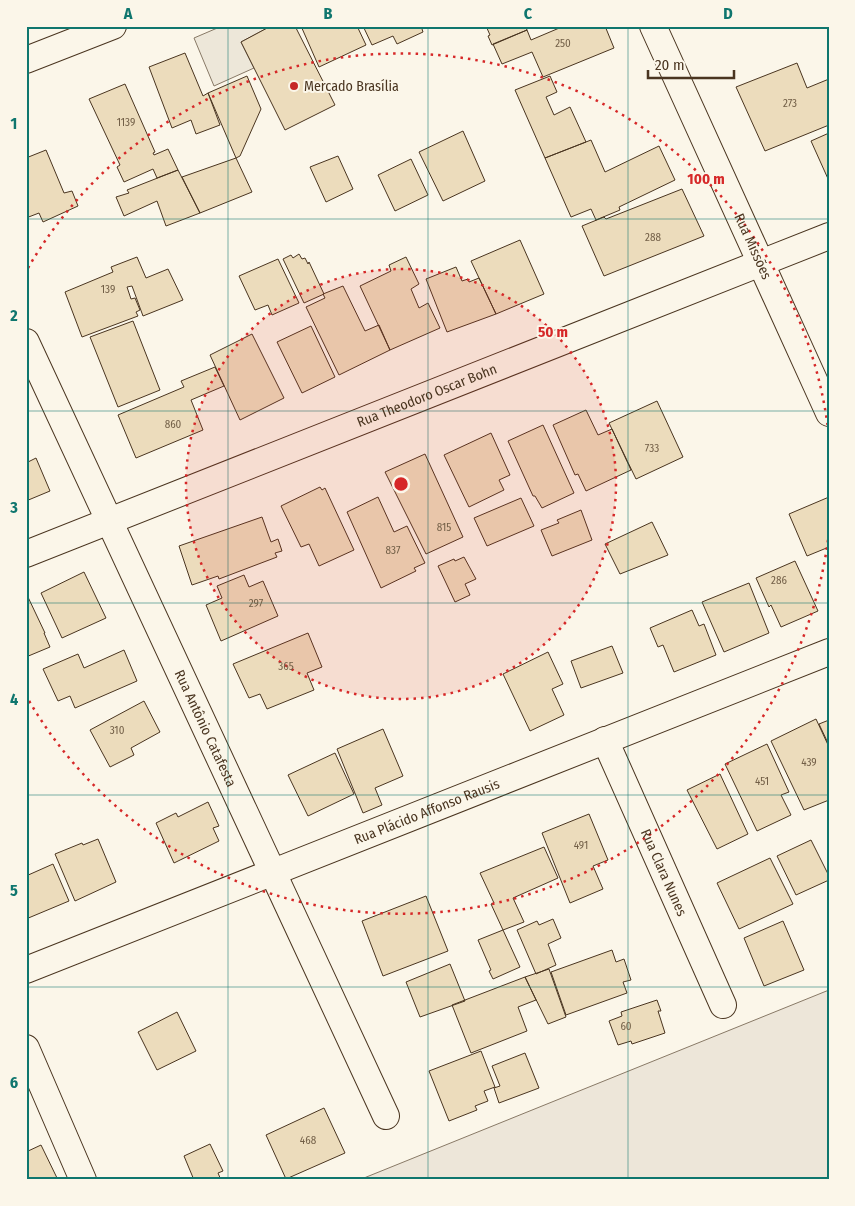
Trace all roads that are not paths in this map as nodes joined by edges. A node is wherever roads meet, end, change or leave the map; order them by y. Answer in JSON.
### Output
{"nodes":[{"id":1,"x":113,"y":26,"type":"edge"},
{"id":2,"x":653,"y":26,"type":"edge"},
{"id":3,"x":26,"y":60,"type":"edge"},
{"id":4,"x":829,"y":236,"type":"edge"},
{"id":5,"x":761,"y":264,"type":"junction"},
{"id":6,"x":26,"y":342,"type":"edge"},
{"id":7,"x":829,"y":413,"type":"edge"},
{"id":8,"x":110,"y":522,"type":"junction"},
{"id":9,"x":26,"y":554,"type":"edge"},
{"id":10,"x":829,"y":652,"type":"edge"},
{"id":11,"x":606,"y":740,"type":"junction"},
{"id":12,"x":273,"y":872,"type":"junction"},
{"id":13,"x":26,"y":970,"type":"edge"},
{"id":14,"x":723,"y":1004,"type":"dead end"},
{"id":15,"x":26,"y":1048,"type":"edge"},
{"id":16,"x":386,"y":1116,"type":"dead end"},
{"id":17,"x":83,"y":1180,"type":"edge"}],
"edges":[{"from":1,"to":3,"type":"street"},
{"from":2,"to":5,"type":"street","name":"Rua Missões"},
{"from":4,"to":5,"type":"street","name":"Rua Theodoro Oscar Bohn"},
{"from":5,"to":7,"type":"street","name":"Rua Missões"},
{"from":5,"to":8,"type":"street","name":"Rua Theodoro Oscar Bohn"},
{"from":6,"to":8,"type":"street","name":"Rua Antônio Catafesta"},
{"from":8,"to":9,"type":"street","name":"Rua Theodoro Oscar Bohn"},
{"from":8,"to":12,"type":"street","name":"Rua Antônio Catafesta"},
{"from":10,"to":11,"type":"street","name":"Rua Plácido Affonso Rausis"},
{"from":11,"to":12,"type":"street","name":"Rua Plácido Affonso Rausis"},
{"from":11,"to":14,"type":"street","name":"Rua Clara Nunes"},
{"from":12,"to":13,"type":"street","name":"Rua Plácido Affonso Rausis"},
{"from":12,"to":16,"type":"street","name":"Rua Antônio Catafesta"},
{"from":15,"to":17,"type":"street"}]}
